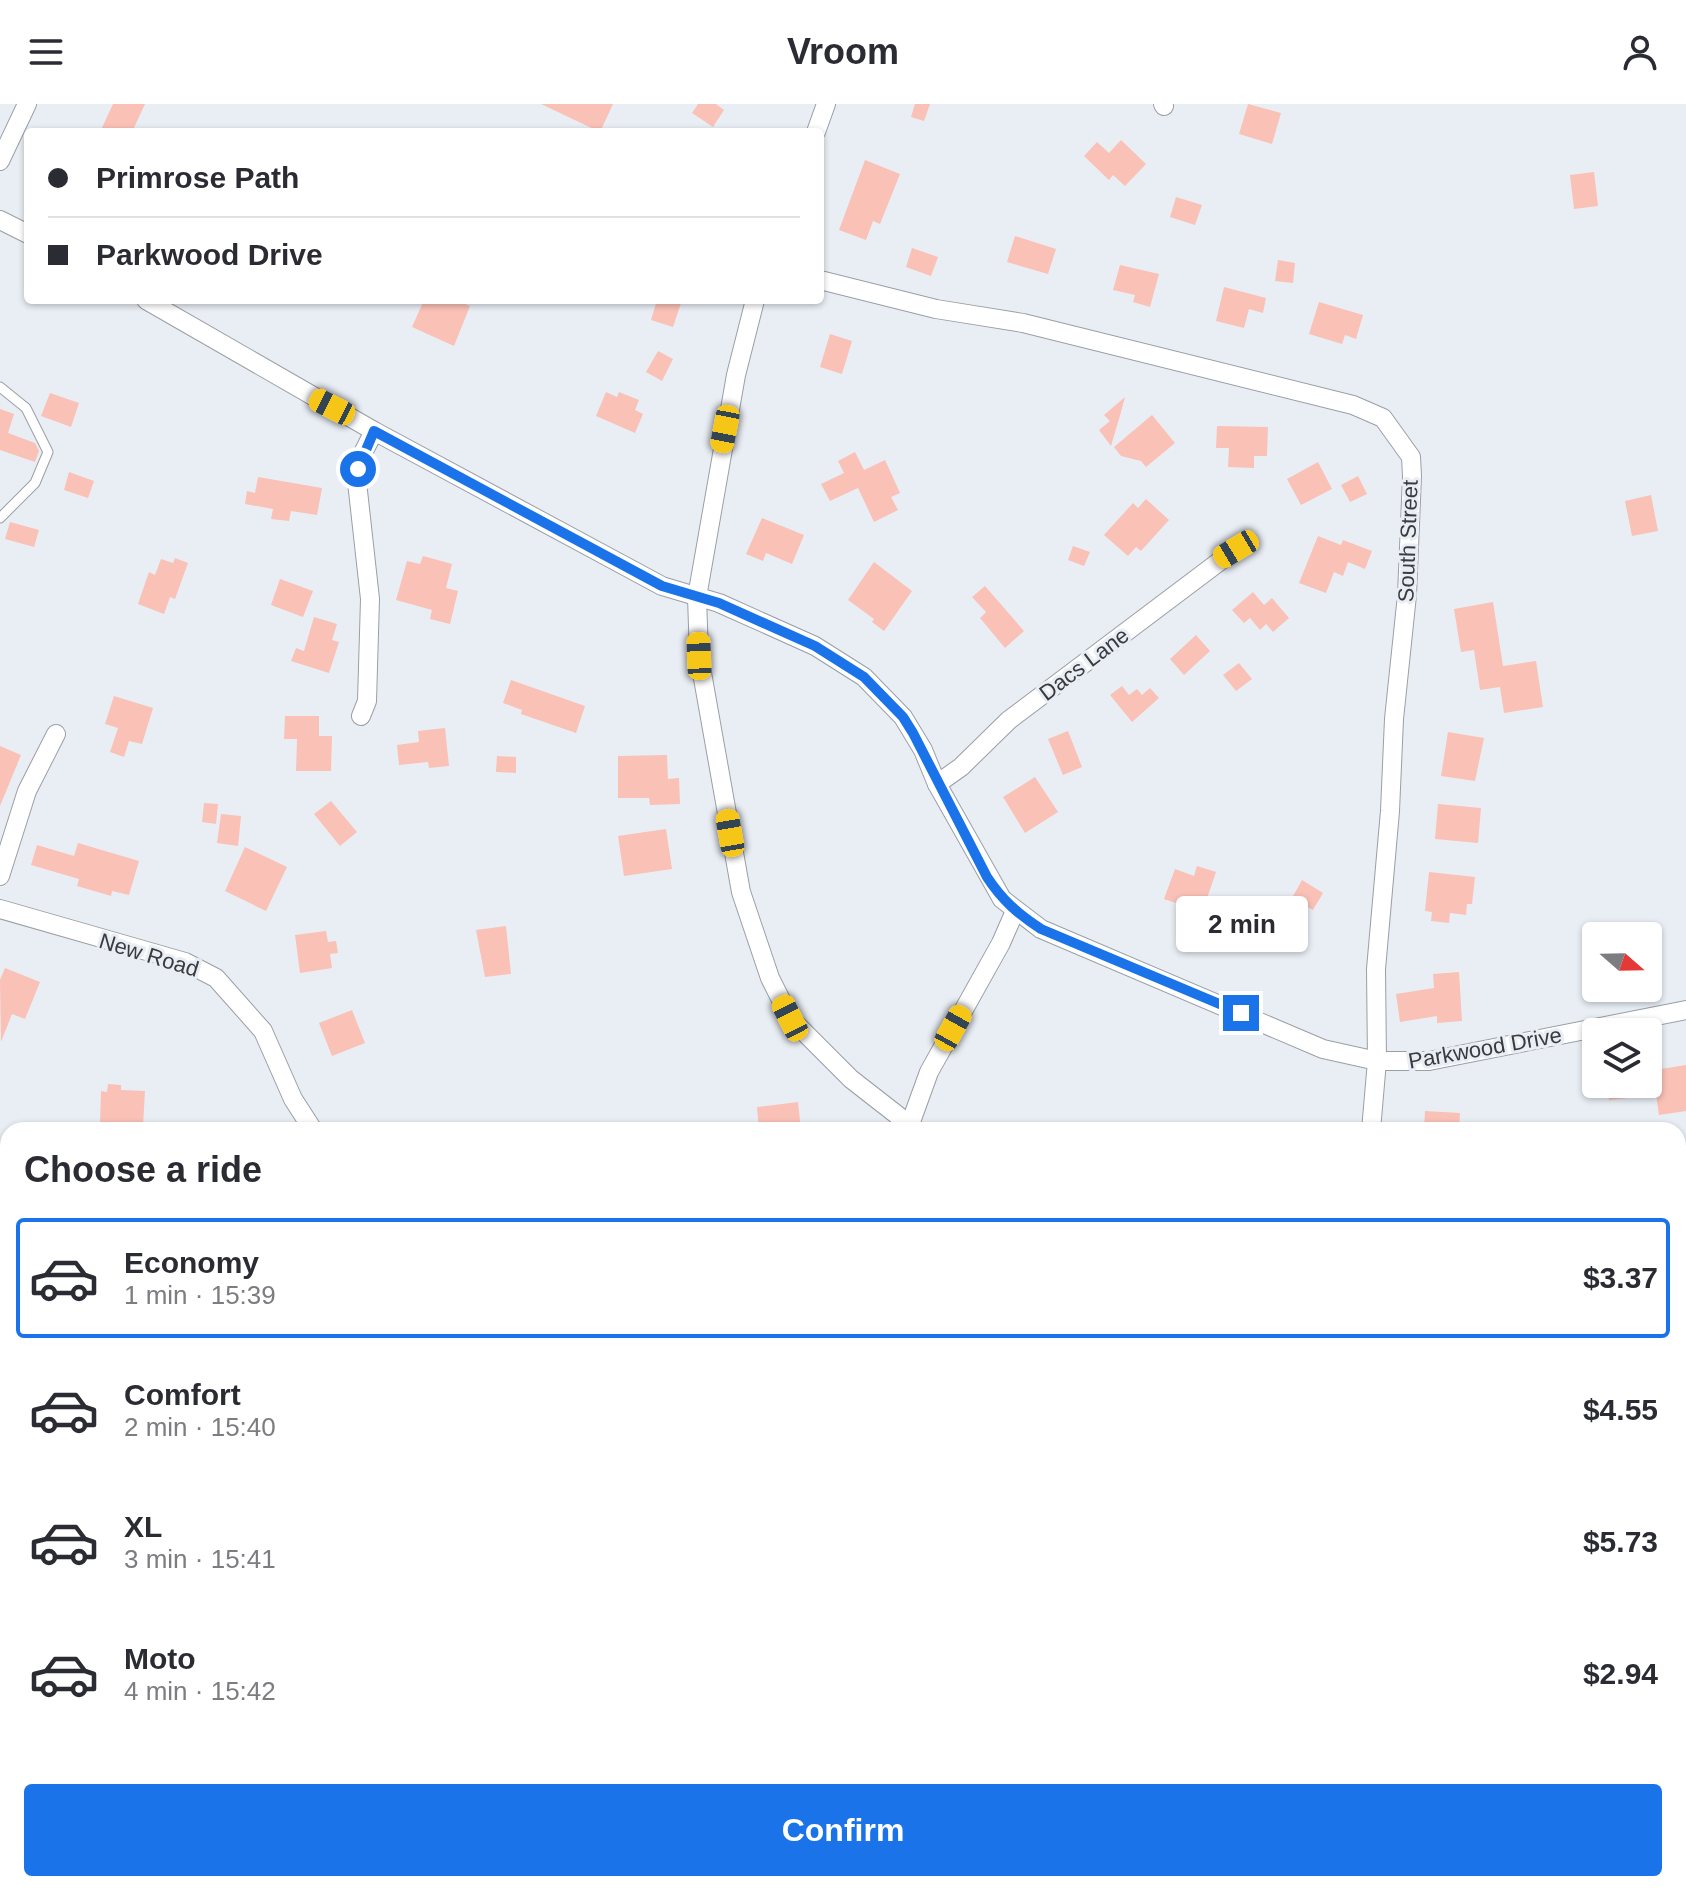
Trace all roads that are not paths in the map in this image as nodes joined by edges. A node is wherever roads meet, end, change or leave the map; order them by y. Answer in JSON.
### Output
{"nodes":[{"id":1,"x":27,"y":104,"type":"edge"},
{"id":2,"x":826,"y":104,"type":"edge"},
{"id":3,"x":817,"y":128,"type":"edge"},
{"id":4,"x":0,"y":161,"type":"edge"},
{"id":5,"x":0,"y":220,"type":"edge"},
{"id":6,"x":24,"y":232,"type":"edge"},
{"id":7,"x":824,"y":281,"type":"edge"},
{"id":8,"x":153,"y":304,"type":"edge"},
{"id":9,"x":754,"y":304,"type":"edge"},
{"id":10,"x":0,"y":387,"type":"edge"},
{"id":11,"x":374,"y":431,"type":"junction"},
{"id":12,"x":0,"y":518,"type":"edge"},
{"id":13,"x":1236,"y":549,"type":"dead end"},
{"id":14,"x":697,"y":597,"type":"junction"},
{"id":15,"x":361,"y":716,"type":"dead end"},
{"id":16,"x":56,"y":734,"type":"dead end"},
{"id":17,"x":937,"y":784,"type":"junction"},
{"id":18,"x":0,"y":876,"type":"edge"},
{"id":19,"x":0,"y":909,"type":"edge"},
{"id":20,"x":1015,"y":911,"type":"junction"},
{"id":21,"x":1686,"y":1010,"type":"edge"},
{"id":22,"x":1377,"y":1061,"type":"junction"},
{"id":23,"x":308,"y":1122,"type":"edge"},
{"id":24,"x":903,"y":1122,"type":"edge"},
{"id":25,"x":911,"y":1122,"type":"edge"},
{"id":26,"x":1372,"y":1122,"type":"edge"}],
"edges":[{"from":1,"to":4,"type":"street"},
{"from":2,"to":3,"type":"street"},
{"from":5,"to":6,"type":"street"},
{"from":7,"to":22,"type":"street","name":"South Street"},
{"from":8,"to":11,"type":"street","name":"Parkwood Drive"},
{"from":9,"to":14,"type":"street"},
{"from":10,"to":12,"type":"lane"},
{"from":11,"to":14,"type":"street","name":"Parkwood Drive"},
{"from":11,"to":15,"type":"street"},
{"from":13,"to":17,"type":"street","name":"Dacs Lane"},
{"from":14,"to":17,"type":"street","name":"Parkwood Drive"},
{"from":14,"to":24,"type":"street"},
{"from":16,"to":18,"type":"street"},
{"from":17,"to":20,"type":"street","name":"Parkwood Drive"},
{"from":19,"to":23,"type":"street","name":"New Road"},
{"from":20,"to":22,"type":"street","name":"Parkwood Drive"},
{"from":20,"to":25,"type":"street"},
{"from":21,"to":22,"type":"street","name":"Parkwood Drive"},
{"from":22,"to":26,"type":"street","name":"South Street"}]}
